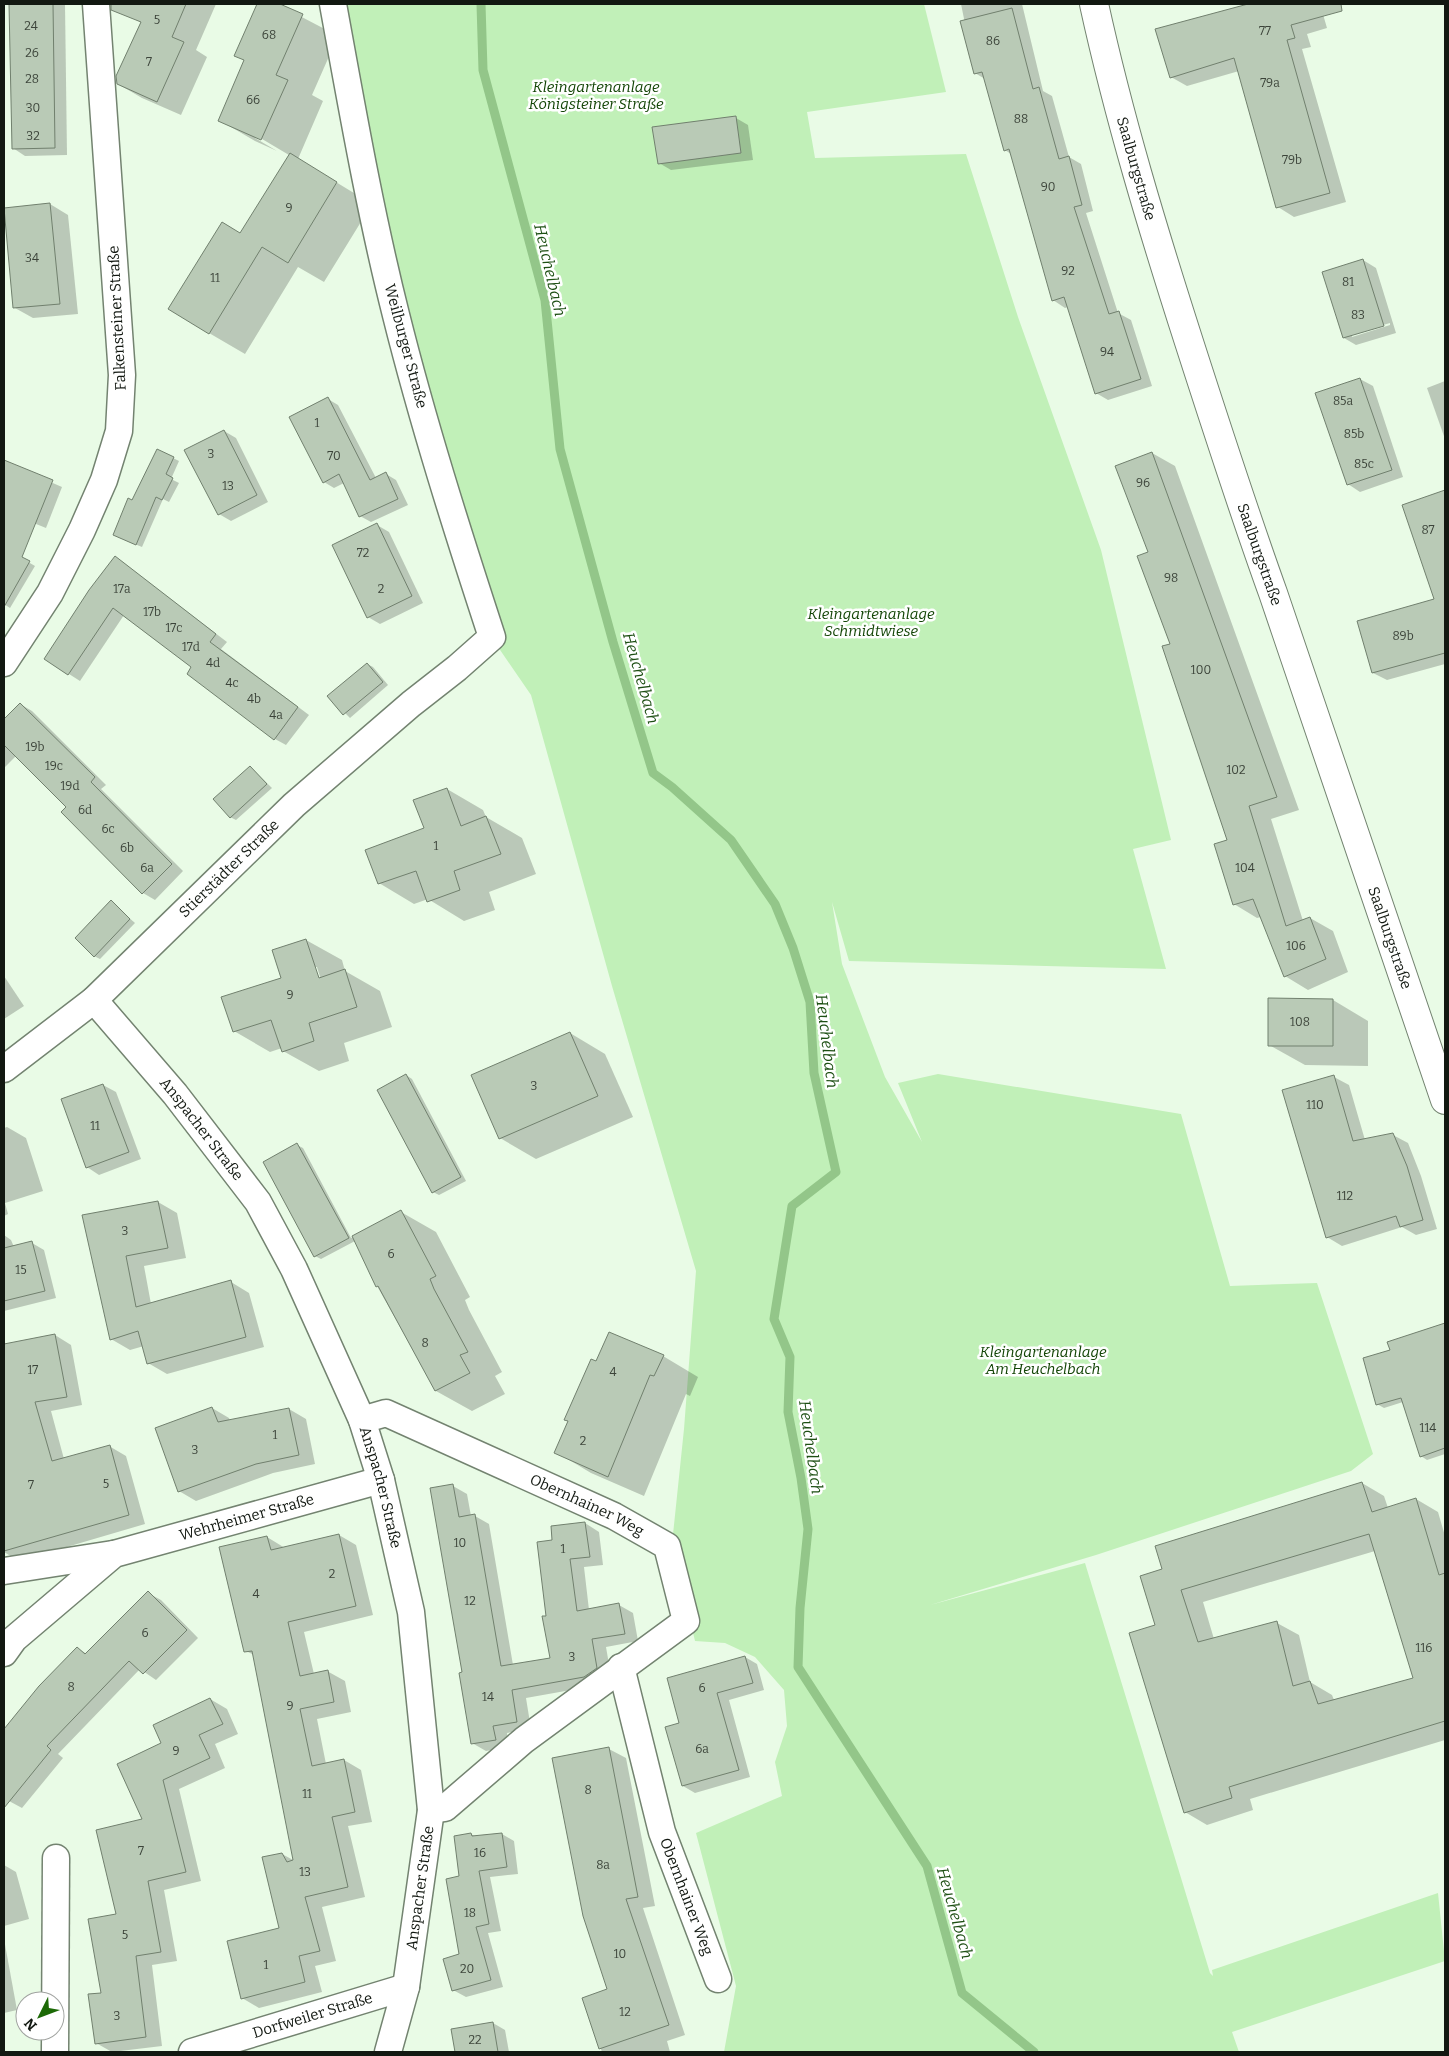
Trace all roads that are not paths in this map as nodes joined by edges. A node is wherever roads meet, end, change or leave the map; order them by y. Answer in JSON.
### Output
{"nodes":[{"id":1,"x":96,"y":4,"type":"edge"},
{"id":2,"x":333,"y":4,"type":"edge"},
{"id":3,"x":1094,"y":4,"type":"edge"},
{"id":4,"x":4,"y":664,"type":"edge"},
{"id":5,"x":457,"y":668,"type":"joint"},
{"id":6,"x":94,"y":1000,"type":"junction"},
{"id":7,"x":4,"y":1070,"type":"edge"},
{"id":8,"x":1445,"y":1100,"type":"edge"},
{"id":9,"x":362,"y":1420,"type":"junction"},
{"id":10,"x":381,"y":1480,"type":"junction"},
{"id":11,"x":114,"y":1554,"type":"junction"},
{"id":12,"x":4,"y":1571,"type":"edge"},
{"id":13,"x":4,"y":1653,"type":"edge"},
{"id":14,"x":621,"y":1667,"type":"junction"},
{"id":15,"x":431,"y":1810,"type":"junction"},
{"id":16,"x":56,"y":1858,"type":"dead end"},
{"id":17,"x":718,"y":1979,"type":"dead end"},
{"id":18,"x":406,"y":1987,"type":"junction"},
{"id":19,"x":55,"y":2052,"type":"edge"},
{"id":20,"x":192,"y":2052,"type":"edge"},
{"id":21,"x":388,"y":2052,"type":"edge"}],
"edges":[{"from":1,"to":4,"type":"street","name":"Falkensteiner Straße"},
{"from":2,"to":5,"type":"street","name":"Weilburger Straße"},
{"from":3,"to":8,"type":"street","name":"Saalburgstraße"},
{"from":5,"to":6,"type":"street","name":"Stierstädter Straße"},
{"from":6,"to":7,"type":"street","name":"Stierstädter Straße"},
{"from":6,"to":9,"type":"street","name":"Anspacher Straße"},
{"from":9,"to":10,"type":"street","name":"Anspacher Straße"},
{"from":9,"to":14,"type":"street","name":"Obernhainer Weg"},
{"from":10,"to":11,"type":"street","name":"Wehrheimer Straße"},
{"from":10,"to":15,"type":"street","name":"Anspacher Straße"},
{"from":11,"to":12,"type":"street","name":"Wehrheimer Straße"},
{"from":11,"to":13,"type":"street","name":"Wehrheimer Straße"},
{"from":14,"to":15,"type":"street","name":"Obernhainer Weg"},
{"from":14,"to":17,"type":"street","name":"Obernhainer Weg"},
{"from":15,"to":18,"type":"street","name":"Anspacher Straße"},
{"from":16,"to":19,"type":"street"},
{"from":18,"to":20,"type":"street","name":"Dorfweiler Straße"},
{"from":18,"to":21,"type":"street","name":"Anspacher Straße"}]}
